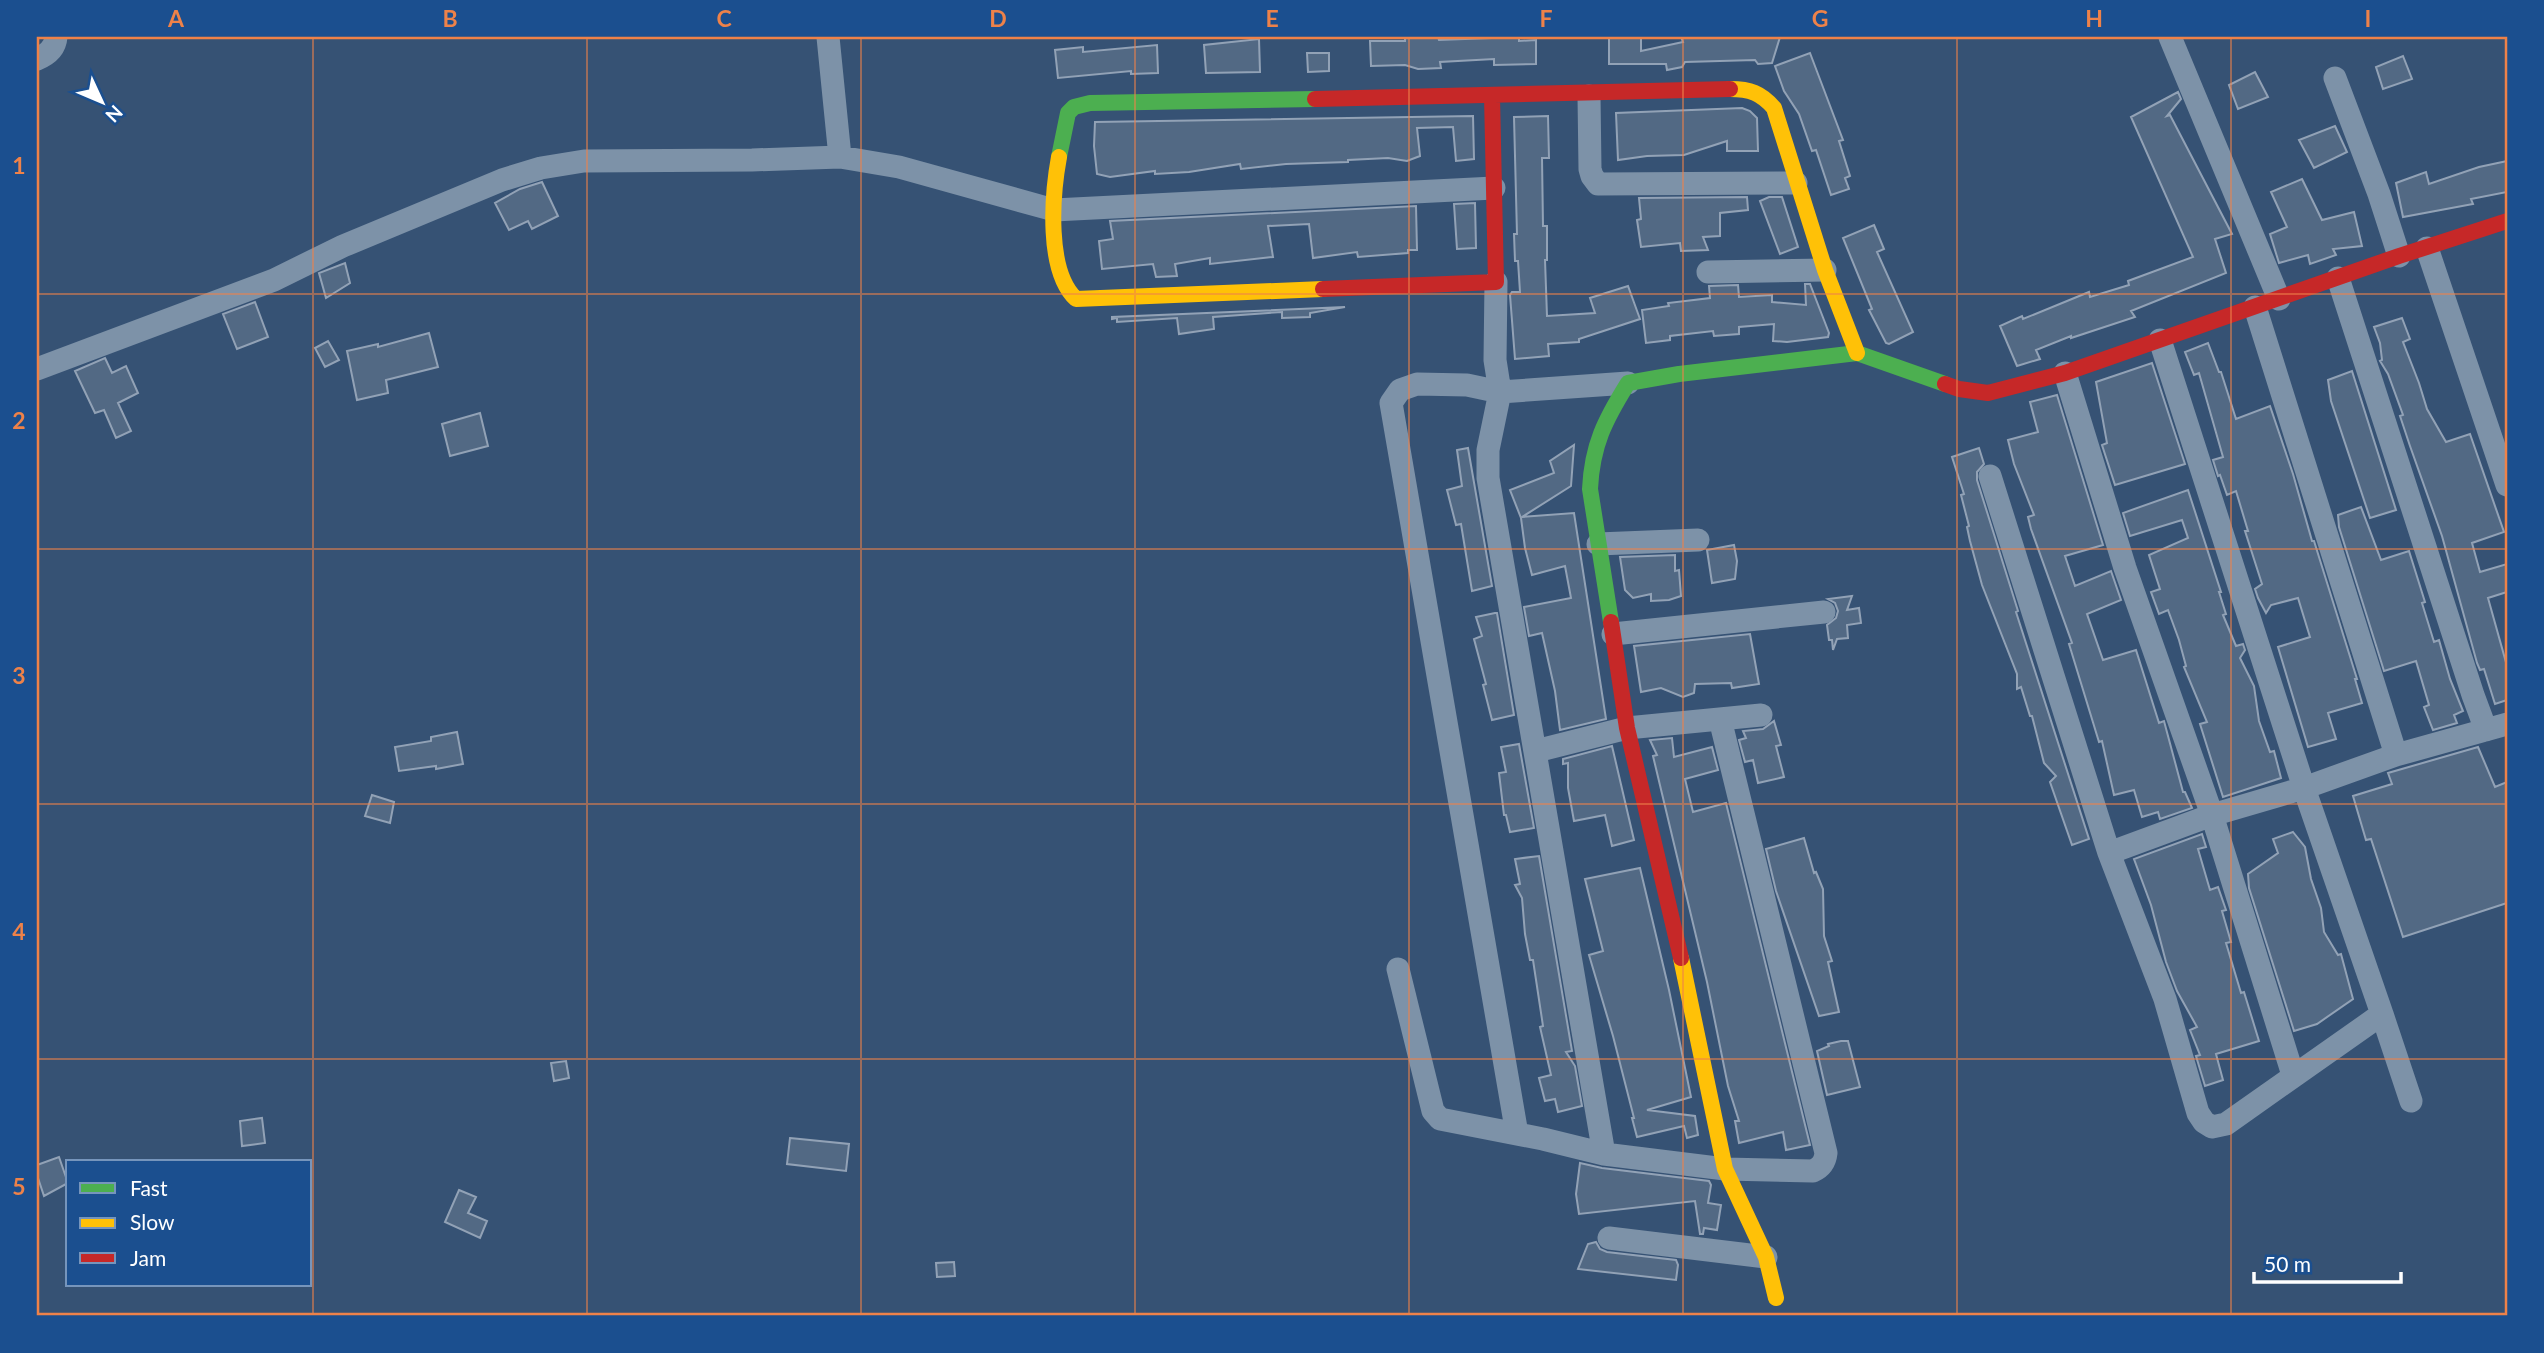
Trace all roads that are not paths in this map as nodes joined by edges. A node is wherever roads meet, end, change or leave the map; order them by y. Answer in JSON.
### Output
{"nodes":[{"id":1,"x":56,"y":37,"type":"edge"},
{"id":2,"x":828,"y":37,"type":"edge"},
{"id":3,"x":2170,"y":37,"type":"edge"},
{"id":4,"x":37,"y":59,"type":"edge"},
{"id":5,"x":2336,"y":78,"type":"dead end"},
{"id":6,"x":1492,"y":96,"type":"junction"},
{"id":7,"x":1589,"y":96,"type":"junction"},
{"id":8,"x":840,"y":157,"type":"junction"},
{"id":9,"x":1796,"y":183,"type":"junction"},
{"id":10,"x":1494,"y":188,"type":"junction"},
{"id":11,"x":1054,"y":210,"type":"junction"},
{"id":12,"x":2507,"y":221,"type":"edge"},
{"id":13,"x":2427,"y":248,"type":"junction"},
{"id":14,"x":2399,"y":256,"type":"junction"},
{"id":15,"x":1825,"y":270,"type":"junction"},
{"id":16,"x":1708,"y":272,"type":"dead end"},
{"id":17,"x":2338,"y":278,"type":"junction"},
{"id":18,"x":1496,"y":282,"type":"junction"},
{"id":19,"x":2279,"y":299,"type":"junction"},
{"id":20,"x":2255,"y":307,"type":"junction"},
{"id":21,"x":2160,"y":340,"type":"junction"},
{"id":22,"x":1857,"y":353,"type":"junction"},
{"id":23,"x":37,"y":369,"type":"edge"},
{"id":24,"x":2065,"y":373,"type":"junction"},
{"id":25,"x":1628,"y":383,"type":"junction"},
{"id":26,"x":1500,"y":392,"type":"junction"},
{"id":27,"x":1990,"y":476,"type":"dead end"},
{"id":28,"x":2507,"y":485,"type":"edge"},
{"id":29,"x":1698,"y":540,"type":"dead end"},
{"id":30,"x":1598,"y":544,"type":"junction"},
{"id":31,"x":1824,"y":612,"type":"dead end"},
{"id":32,"x":1613,"y":634,"type":"junction"},
{"id":33,"x":1761,"y":715,"type":"dead end"},
{"id":34,"x":1720,"y":719,"type":"junction"},
{"id":35,"x":2497,"y":727,"type":"edge"},
{"id":36,"x":1627,"y":728,"type":"junction"},
{"id":37,"x":1536,"y":751,"type":"junction"},
{"id":38,"x":2396,"y":755,"type":"junction"},
{"id":39,"x":2304,"y":788,"type":"junction"},
{"id":40,"x":2212,"y":815,"type":"junction"},
{"id":41,"x":2109,"y":853,"type":"junction"},
{"id":42,"x":1398,"y":968,"type":"dead end"},
{"id":43,"x":2382,"y":1014,"type":"junction"},
{"id":44,"x":2293,"y":1075,"type":"junction"},
{"id":45,"x":2411,"y":1101,"type":"dead end"},
{"id":46,"x":1517,"y":1134,"type":"junction"},
{"id":47,"x":1604,"y":1154,"type":"junction"},
{"id":48,"x":1725,"y":1169,"type":"junction"},
{"id":49,"x":1609,"y":1238,"type":"dead end"},
{"id":50,"x":1766,"y":1257,"type":"junction"},
{"id":51,"x":1776,"y":1298,"type":"dead end"}],
"edges":[{"from":1,"to":4,"type":"street"},
{"from":2,"to":8,"type":"street"},
{"from":3,"to":19,"type":"street"},
{"from":5,"to":14,"type":"street"},
{"from":6,"to":7,"type":"street"},
{"from":6,"to":10,"type":"street"},
{"from":6,"to":11,"type":"street"},
{"from":7,"to":9,"type":"street"},
{"from":7,"to":9,"type":"street"},
{"from":8,"to":11,"type":"street"},
{"from":8,"to":23,"type":"street"},
{"from":9,"to":15,"type":"street"},
{"from":10,"to":11,"type":"street"},
{"from":10,"to":18,"type":"street"},
{"from":11,"to":18,"type":"street"},
{"from":12,"to":13,"type":"street"},
{"from":13,"to":14,"type":"street"},
{"from":13,"to":28,"type":"street"},
{"from":14,"to":17,"type":"street"},
{"from":15,"to":16,"type":"street"},
{"from":15,"to":22,"type":"street"},
{"from":17,"to":19,"type":"street"},
{"from":17,"to":35,"type":"street"},
{"from":18,"to":26,"type":"street"},
{"from":19,"to":20,"type":"street"},
{"from":20,"to":21,"type":"street"},
{"from":20,"to":38,"type":"street"},
{"from":21,"to":24,"type":"street"},
{"from":21,"to":39,"type":"street"},
{"from":22,"to":24,"type":"street"},
{"from":22,"to":25,"type":"street"},
{"from":24,"to":40,"type":"street"},
{"from":25,"to":26,"type":"street"},
{"from":25,"to":30,"type":"street"},
{"from":26,"to":37,"type":"street"},
{"from":26,"to":46,"type":"street"},
{"from":27,"to":41,"type":"street"},
{"from":29,"to":30,"type":"street"},
{"from":30,"to":32,"type":"street"},
{"from":31,"to":32,"type":"street"},
{"from":32,"to":36,"type":"street"},
{"from":33,"to":34,"type":"street"},
{"from":34,"to":36,"type":"street"},
{"from":34,"to":48,"type":"street"},
{"from":35,"to":38,"type":"street"},
{"from":36,"to":37,"type":"street"},
{"from":36,"to":48,"type":"street"},
{"from":37,"to":47,"type":"street"},
{"from":38,"to":39,"type":"street"},
{"from":39,"to":40,"type":"street"},
{"from":39,"to":43,"type":"street"},
{"from":40,"to":41,"type":"street"},
{"from":40,"to":44,"type":"street"},
{"from":41,"to":44,"type":"street"},
{"from":42,"to":46,"type":"street"},
{"from":43,"to":44,"type":"street"},
{"from":43,"to":45,"type":"street"},
{"from":46,"to":47,"type":"street"},
{"from":47,"to":48,"type":"street"},
{"from":48,"to":50,"type":"street"},
{"from":49,"to":50,"type":"street"},
{"from":50,"to":51,"type":"street"}]}
